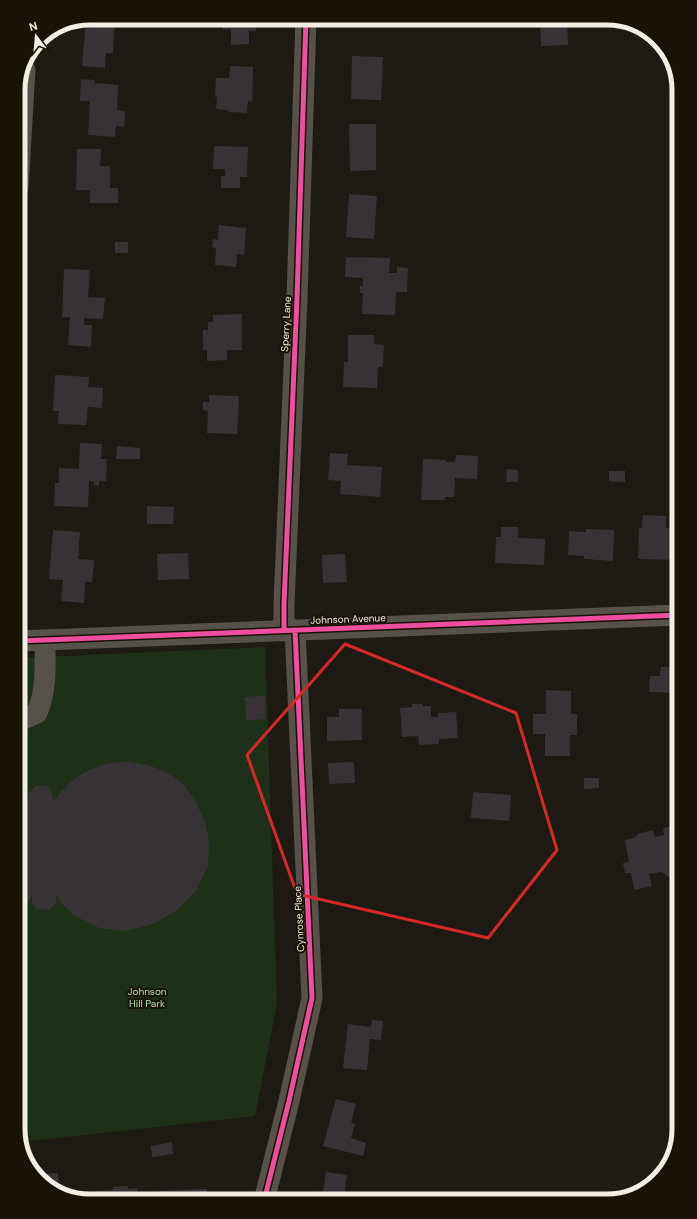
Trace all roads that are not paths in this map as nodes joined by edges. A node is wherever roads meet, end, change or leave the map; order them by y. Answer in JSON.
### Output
{"nodes":[{"id":1,"x":306,"y":25,"type":"edge"},
{"id":2,"x":672,"y":615,"type":"edge"},
{"id":3,"x":290,"y":630,"type":"junction"},
{"id":4,"x":45,"y":640,"type":"junction"},
{"id":5,"x":25,"y":641,"type":"edge"},
{"id":6,"x":25,"y":718,"type":"edge"},
{"id":7,"x":266,"y":1194,"type":"edge"}],
"edges":[{"from":1,"to":3,"type":"street","name":"Sperry Lane"},
{"from":2,"to":3,"type":"street","name":"Johnson Avenue"},
{"from":3,"to":4,"type":"street","name":"Johnson Avenue"},
{"from":3,"to":7,"type":"street","name":"Cynrose Place"},
{"from":4,"to":5,"type":"street","name":"Johnson Avenue"},
{"from":4,"to":6,"type":"street"}]}
